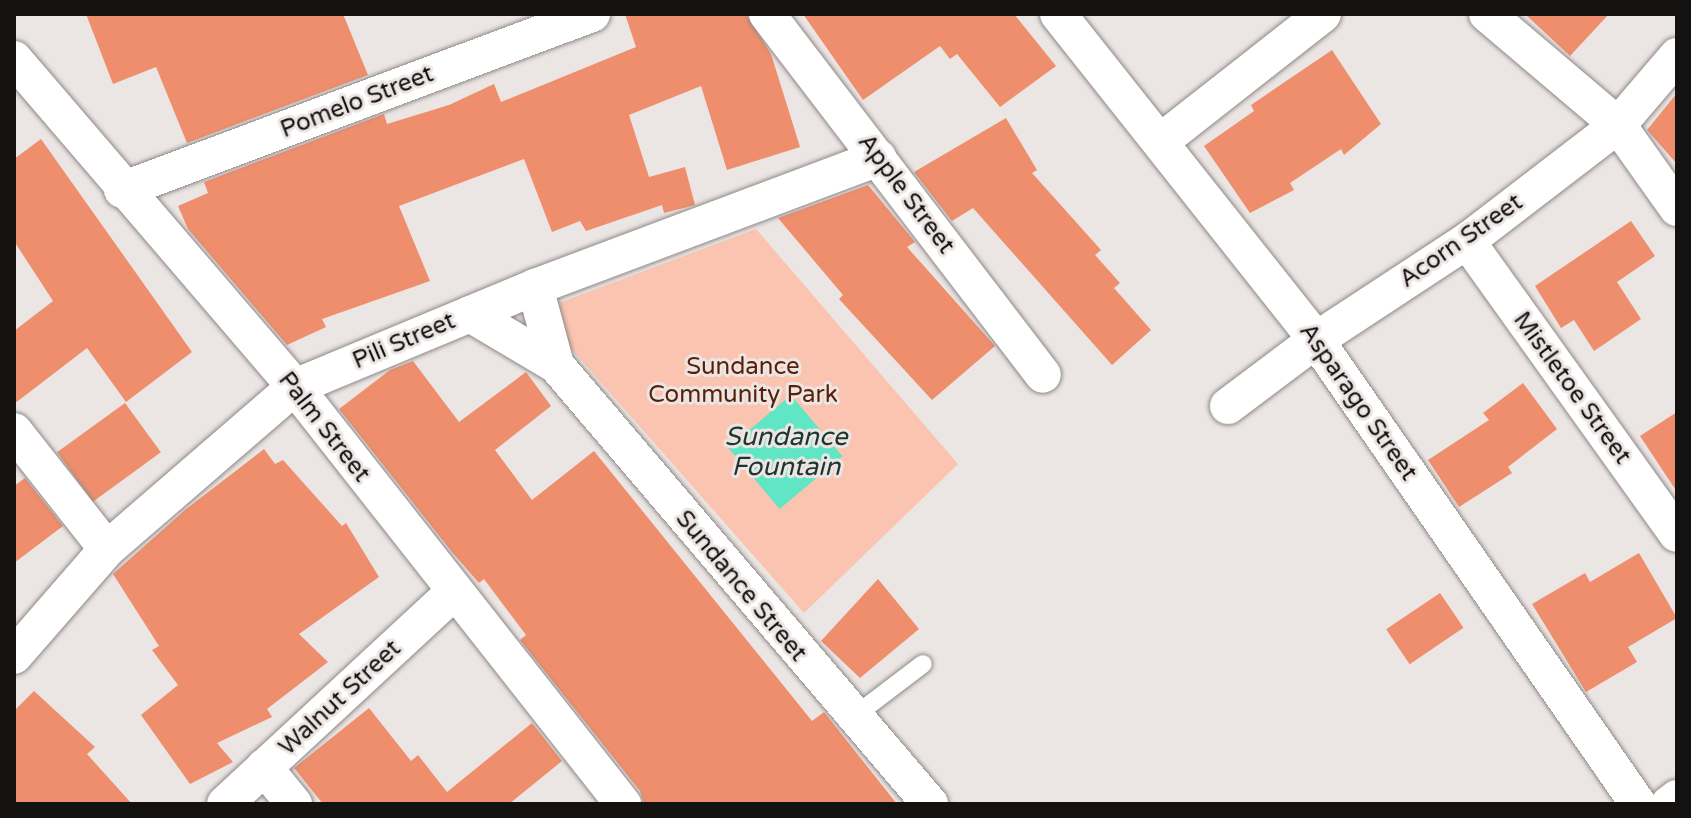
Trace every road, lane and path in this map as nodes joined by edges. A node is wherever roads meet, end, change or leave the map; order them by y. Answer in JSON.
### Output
{"nodes":[{"id":1,"x":592,"y":14,"type":"edge"},
{"id":2,"x":767,"y":14,"type":"edge"},
{"id":3,"x":1058,"y":14,"type":"edge"},
{"id":4,"x":1323,"y":14,"type":"edge"},
{"id":5,"x":1487,"y":14,"type":"edge"},
{"id":6,"x":1677,"y":56,"type":"edge"},
{"id":7,"x":14,"y":59,"type":"edge"},
{"id":8,"x":1618,"y":125,"type":"junction"},
{"id":9,"x":1160,"y":142,"type":"junction"},
{"id":10,"x":879,"y":158,"type":"junction"},
{"id":11,"x":122,"y":190,"type":"junction"},
{"id":12,"x":1677,"y":208,"type":"edge"},
{"id":13,"x":1467,"y":241,"type":"junction"},
{"id":14,"x":535,"y":287,"type":"junction"},
{"id":15,"x":470,"y":314,"type":"junction"},
{"id":16,"x":1316,"y":340,"type":"junction"},
{"id":17,"x":556,"y":365,"type":"junction"},
{"id":18,"x":1043,"y":375,"type":"dead end"},
{"id":19,"x":295,"y":387,"type":"junction"},
{"id":20,"x":1228,"y":406,"type":"dead end"},
{"id":21,"x":14,"y":431,"type":"edge"},
{"id":22,"x":1677,"y":534,"type":"edge"},
{"id":23,"x":107,"y":549,"type":"junction"},
{"id":24,"x":454,"y":592,"type":"junction"},
{"id":25,"x":14,"y":656,"type":"edge"},
{"id":26,"x":923,"y":664,"type":"dead end"},
{"id":27,"x":852,"y":718,"type":"junction"},
{"id":28,"x":264,"y":767,"type":"junction"},
{"id":29,"x":1677,"y":798,"type":"edge"},
{"id":30,"x":225,"y":804,"type":"edge"},
{"id":31,"x":294,"y":804,"type":"edge"},
{"id":32,"x":623,"y":804,"type":"edge"},
{"id":33,"x":930,"y":804,"type":"edge"},
{"id":34,"x":1638,"y":804,"type":"edge"},
{"id":35,"x":1669,"y":804,"type":"edge"}],
"edges":[{"from":1,"to":11,"type":"street","name":"Pomelo Street"},
{"from":2,"to":10,"type":"street","name":"Apple Street"},
{"from":3,"to":9,"type":"street","name":"Asparago Street"},
{"from":4,"to":9,"type":"street"},
{"from":5,"to":8,"type":"street"},
{"from":6,"to":8,"type":"street","name":"Acorn Street"},
{"from":7,"to":11,"type":"street","name":"Palm Street"},
{"from":8,"to":12,"type":"street"},
{"from":8,"to":13,"type":"street","name":"Acorn Street"},
{"from":9,"to":16,"type":"street","name":"Asparago Street"},
{"from":10,"to":14,"type":"street","name":"Pili Street"},
{"from":10,"to":18,"type":"street","name":"Apple Street"},
{"from":11,"to":19,"type":"street","name":"Palm Street"},
{"from":13,"to":16,"type":"street","name":"Acorn Street"},
{"from":13,"to":22,"type":"street","name":"Mistletoe Street"},
{"from":14,"to":15,"type":"street","name":"Pili Street"},
{"from":14,"to":17,"type":"street"},
{"from":15,"to":17,"type":"street"},
{"from":15,"to":19,"type":"street","name":"Pili Street"},
{"from":16,"to":20,"type":"street","name":"Acorn Street"},
{"from":16,"to":34,"type":"street","name":"Asparago Street"},
{"from":17,"to":27,"type":"street","name":"Sundance Street"},
{"from":19,"to":23,"type":"street","name":"Pili Street"},
{"from":19,"to":24,"type":"street","name":"Palm Street"},
{"from":21,"to":23,"type":"street"},
{"from":23,"to":25,"type":"street","name":"Pili Street"},
{"from":24,"to":28,"type":"street","name":"Walnut Street"},
{"from":24,"to":32,"type":"street","name":"Palm Street"},
{"from":26,"to":27,"type":"lane"},
{"from":27,"to":33,"type":"street","name":"Sundance Street"},
{"from":28,"to":30,"type":"street","name":"Walnut Street"},
{"from":28,"to":31,"type":"street"},
{"from":29,"to":35,"type":"street"}]}
